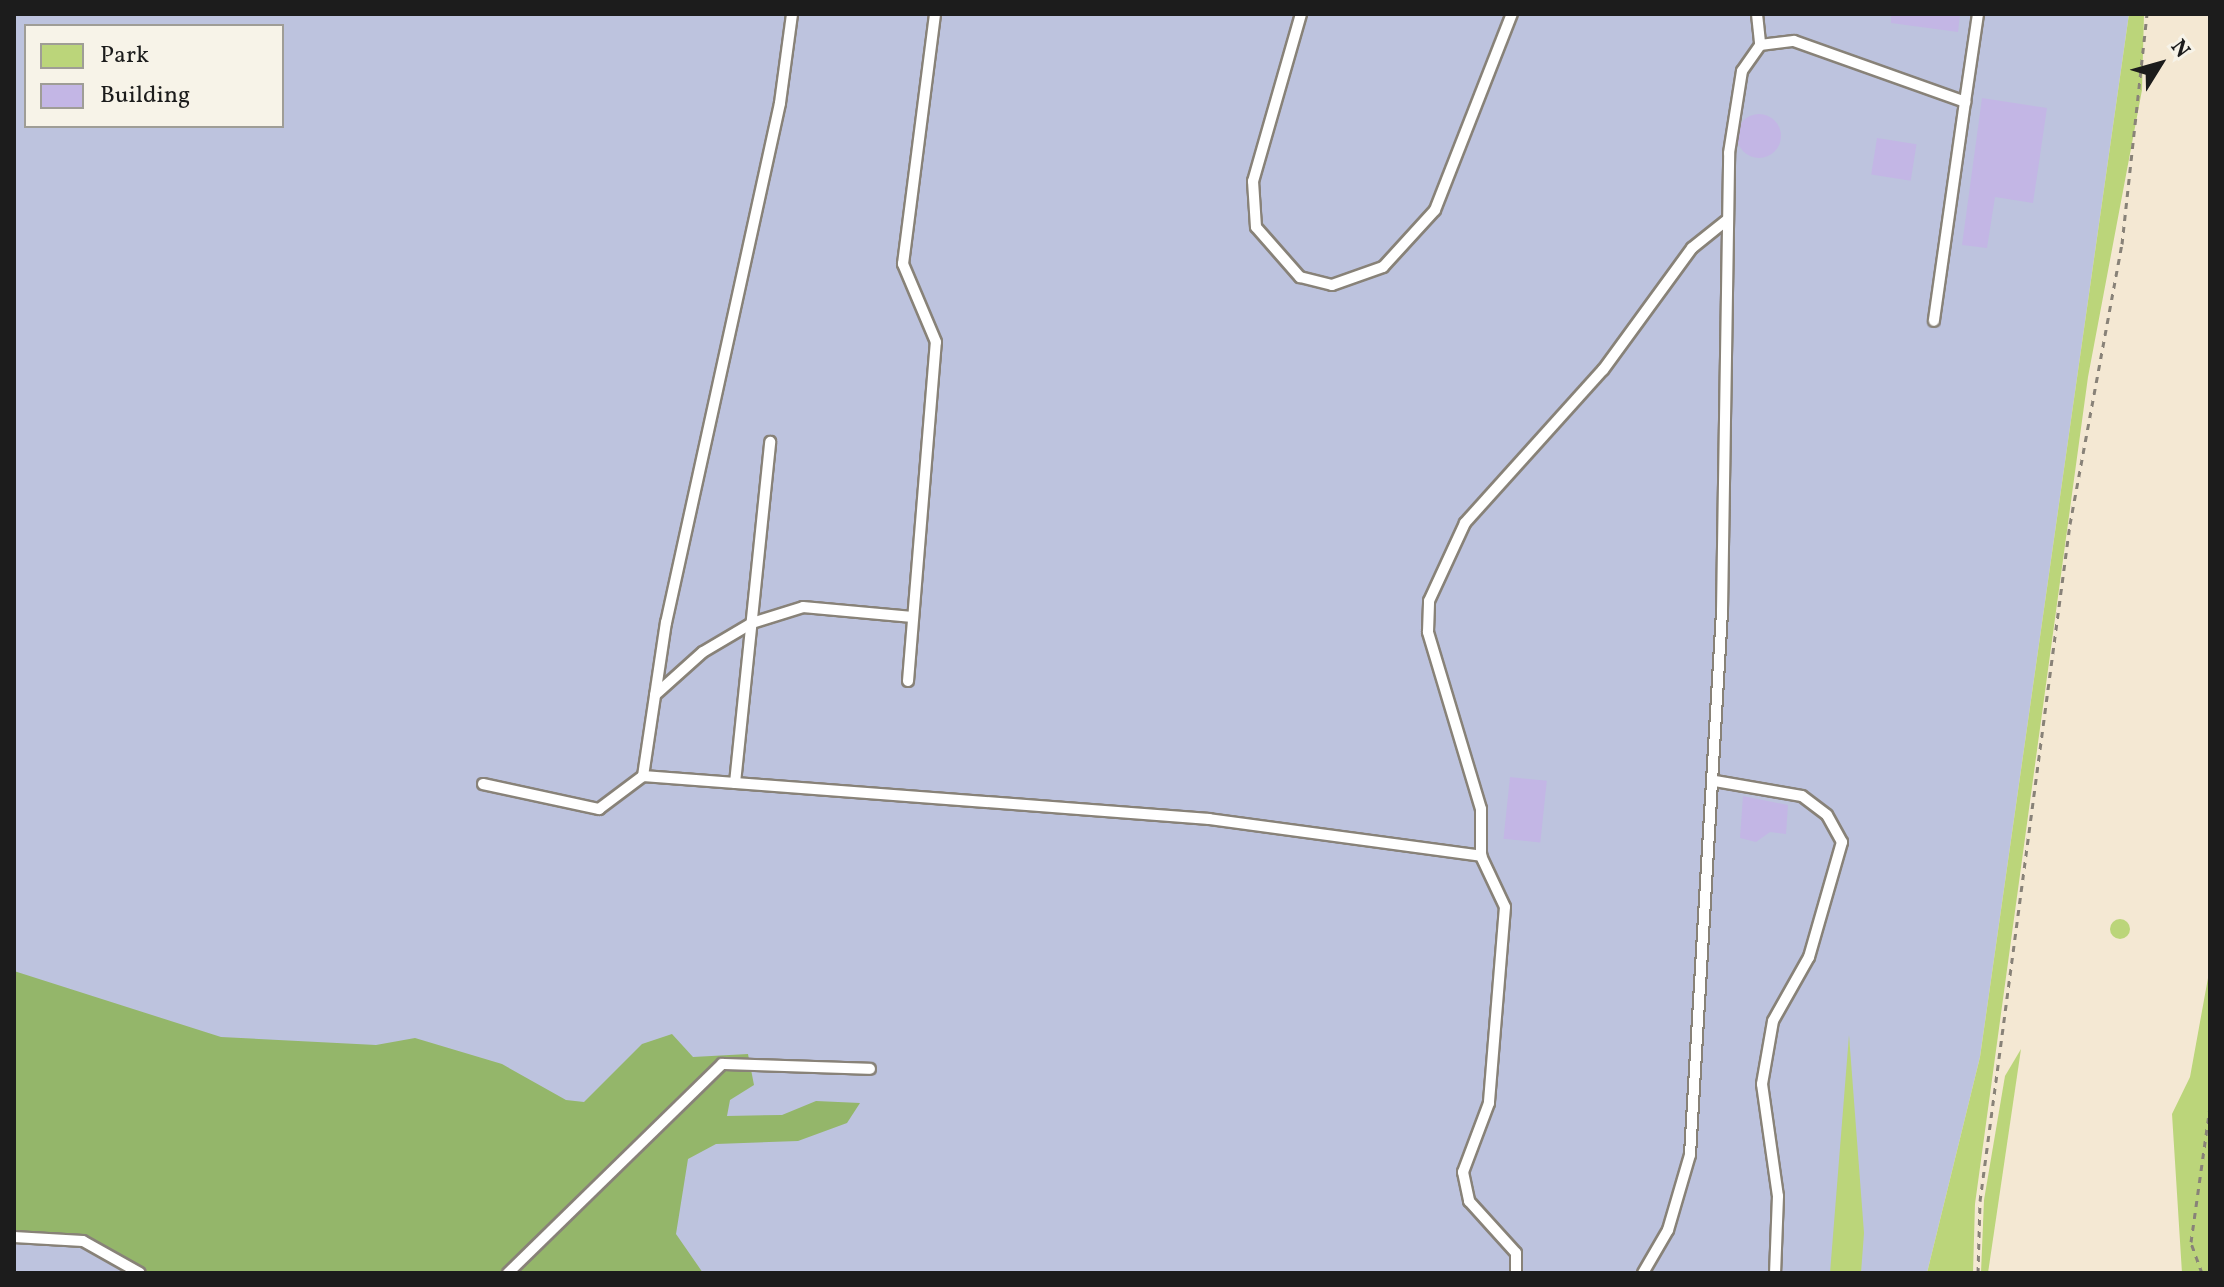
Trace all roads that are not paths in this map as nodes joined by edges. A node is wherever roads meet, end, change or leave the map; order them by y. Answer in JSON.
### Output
{"nodes":[{"id":1,"x":792,"y":14,"type":"edge"},
{"id":2,"x":935,"y":14,"type":"edge"},
{"id":3,"x":1301,"y":14,"type":"edge"},
{"id":4,"x":1512,"y":14,"type":"edge"},
{"id":5,"x":1757,"y":14,"type":"edge"},
{"id":6,"x":1978,"y":14,"type":"edge"},
{"id":7,"x":1760,"y":45,"type":"junction"},
{"id":8,"x":1965,"y":102,"type":"junction"},
{"id":9,"x":1727,"y":220,"type":"junction"},
{"id":10,"x":1934,"y":321,"type":"dead end"},
{"id":11,"x":770,"y":442,"type":"dead end"},
{"id":12,"x":913,"y":617,"type":"junction"},
{"id":13,"x":752,"y":623,"type":"junction"},
{"id":14,"x":908,"y":681,"type":"dead end"},
{"id":15,"x":655,"y":695,"type":"junction"},
{"id":16,"x":643,"y":776,"type":"junction"},
{"id":17,"x":1715,"y":781,"type":"junction"},
{"id":18,"x":735,"y":783,"type":"junction"},
{"id":19,"x":483,"y":784,"type":"dead end"},
{"id":20,"x":1481,"y":856,"type":"junction"},
{"id":21,"x":870,"y":1069,"type":"dead end"},
{"id":22,"x":14,"y":1237,"type":"edge"},
{"id":23,"x":140,"y":1273,"type":"edge"},
{"id":24,"x":508,"y":1273,"type":"edge"},
{"id":25,"x":1516,"y":1273,"type":"edge"},
{"id":26,"x":1643,"y":1273,"type":"edge"},
{"id":27,"x":1775,"y":1273,"type":"edge"}],
"edges":[{"from":1,"to":15,"type":"lane"},
{"from":2,"to":12,"type":"lane"},
{"from":3,"to":4,"type":"lane"},
{"from":5,"to":7,"type":"lane"},
{"from":6,"to":8,"type":"lane"},
{"from":7,"to":8,"type":"lane"},
{"from":7,"to":9,"type":"lane"},
{"from":8,"to":10,"type":"lane"},
{"from":9,"to":17,"type":"lane"},
{"from":9,"to":20,"type":"lane"},
{"from":11,"to":13,"type":"lane"},
{"from":12,"to":13,"type":"lane"},
{"from":12,"to":14,"type":"lane"},
{"from":13,"to":15,"type":"lane"},
{"from":13,"to":18,"type":"lane"},
{"from":15,"to":16,"type":"lane"},
{"from":16,"to":18,"type":"lane"},
{"from":16,"to":19,"type":"lane"},
{"from":17,"to":26,"type":"lane"},
{"from":17,"to":27,"type":"lane"},
{"from":18,"to":20,"type":"lane"},
{"from":20,"to":25,"type":"lane"},
{"from":21,"to":24,"type":"lane"},
{"from":22,"to":23,"type":"lane"}]}
